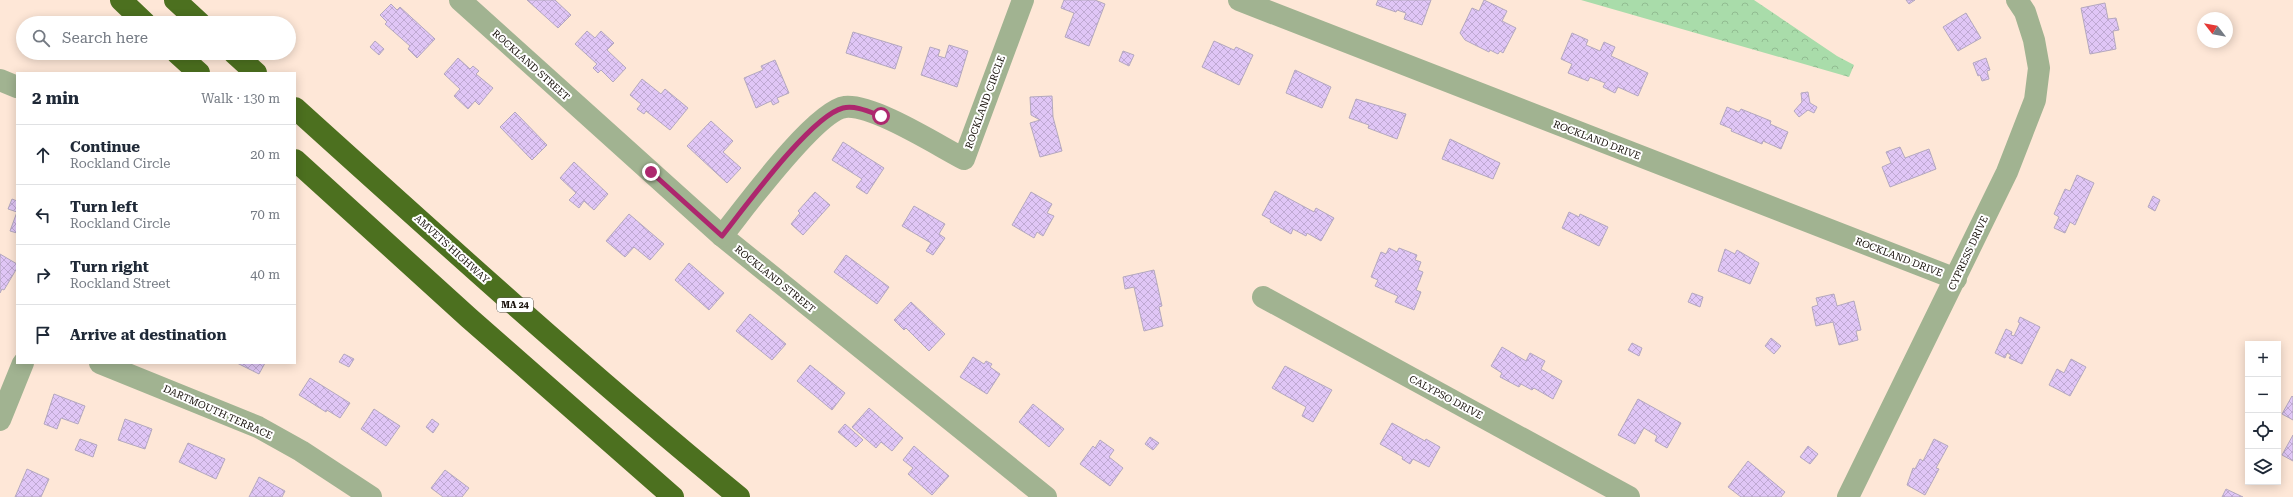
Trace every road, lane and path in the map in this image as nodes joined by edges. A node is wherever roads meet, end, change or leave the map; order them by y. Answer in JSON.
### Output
{"nodes":[{"id":1,"x":121,"y":0,"type":"edge"},
{"id":2,"x":175,"y":0,"type":"edge"},
{"id":3,"x":460,"y":0,"type":"edge"},
{"id":4,"x":1023,"y":0,"type":"edge"},
{"id":5,"x":1239,"y":0,"type":"edge"},
{"id":6,"x":2017,"y":0,"type":"edge"},
{"id":7,"x":138,"y":16,"type":"edge"},
{"id":8,"x":192,"y":16,"type":"edge"},
{"id":9,"x":185,"y":60,"type":"edge"},
{"id":10,"x":242,"y":60,"type":"edge"},
{"id":11,"x":198,"y":72,"type":"edge"},
{"id":12,"x":255,"y":72,"type":"edge"},
{"id":13,"x":0,"y":80,"type":"edge"},
{"id":14,"x":16,"y":87,"type":"edge"},
{"id":15,"x":296,"y":109,"type":"edge"},
{"id":16,"x":296,"y":161,"type":"edge"},
{"id":17,"x":722,"y":236,"type":"junction"},
{"id":18,"x":1956,"y":279,"type":"junction"},
{"id":19,"x":1263,"y":297,"type":"dead end"},
{"id":20,"x":23,"y":364,"type":"edge"},
{"id":21,"x":102,"y":364,"type":"edge"},
{"id":22,"x":0,"y":420,"type":"edge"},
{"id":23,"x":371,"y":497,"type":"edge"},
{"id":24,"x":672,"y":497,"type":"edge"},
{"id":25,"x":739,"y":497,"type":"edge"},
{"id":26,"x":1046,"y":497,"type":"edge"},
{"id":27,"x":1629,"y":497,"type":"edge"},
{"id":28,"x":1848,"y":497,"type":"edge"}],
"edges":[{"from":1,"to":7,"type":"highway"},
{"from":2,"to":8,"type":"highway"},
{"from":3,"to":17,"type":"street","name":"ROCKLAND STREET"},
{"from":4,"to":17,"type":"street","name":"ROCKLAND CIRCLE"},
{"from":5,"to":18,"type":"street","name":"ROCKLAND DRIVE"},
{"from":6,"to":18,"type":"street","name":"CYPRESS DRIVE"},
{"from":9,"to":11,"type":"highway"},
{"from":10,"to":12,"type":"highway"},
{"from":13,"to":14,"type":"street"},
{"from":15,"to":25,"type":"highway","name":"AMVETS HIGHWAY","number":"MA 24"},
{"from":16,"to":24,"type":"highway"},
{"from":17,"to":26,"type":"street","name":"ROCKLAND STREET"},
{"from":18,"to":28,"type":"street","name":"CYPRESS DRIVE"},
{"from":19,"to":27,"type":"street","name":"CALYPSO DRIVE"},
{"from":20,"to":22,"type":"street"},
{"from":21,"to":23,"type":"street","name":"DARTMOUTH TERRACE"}]}
